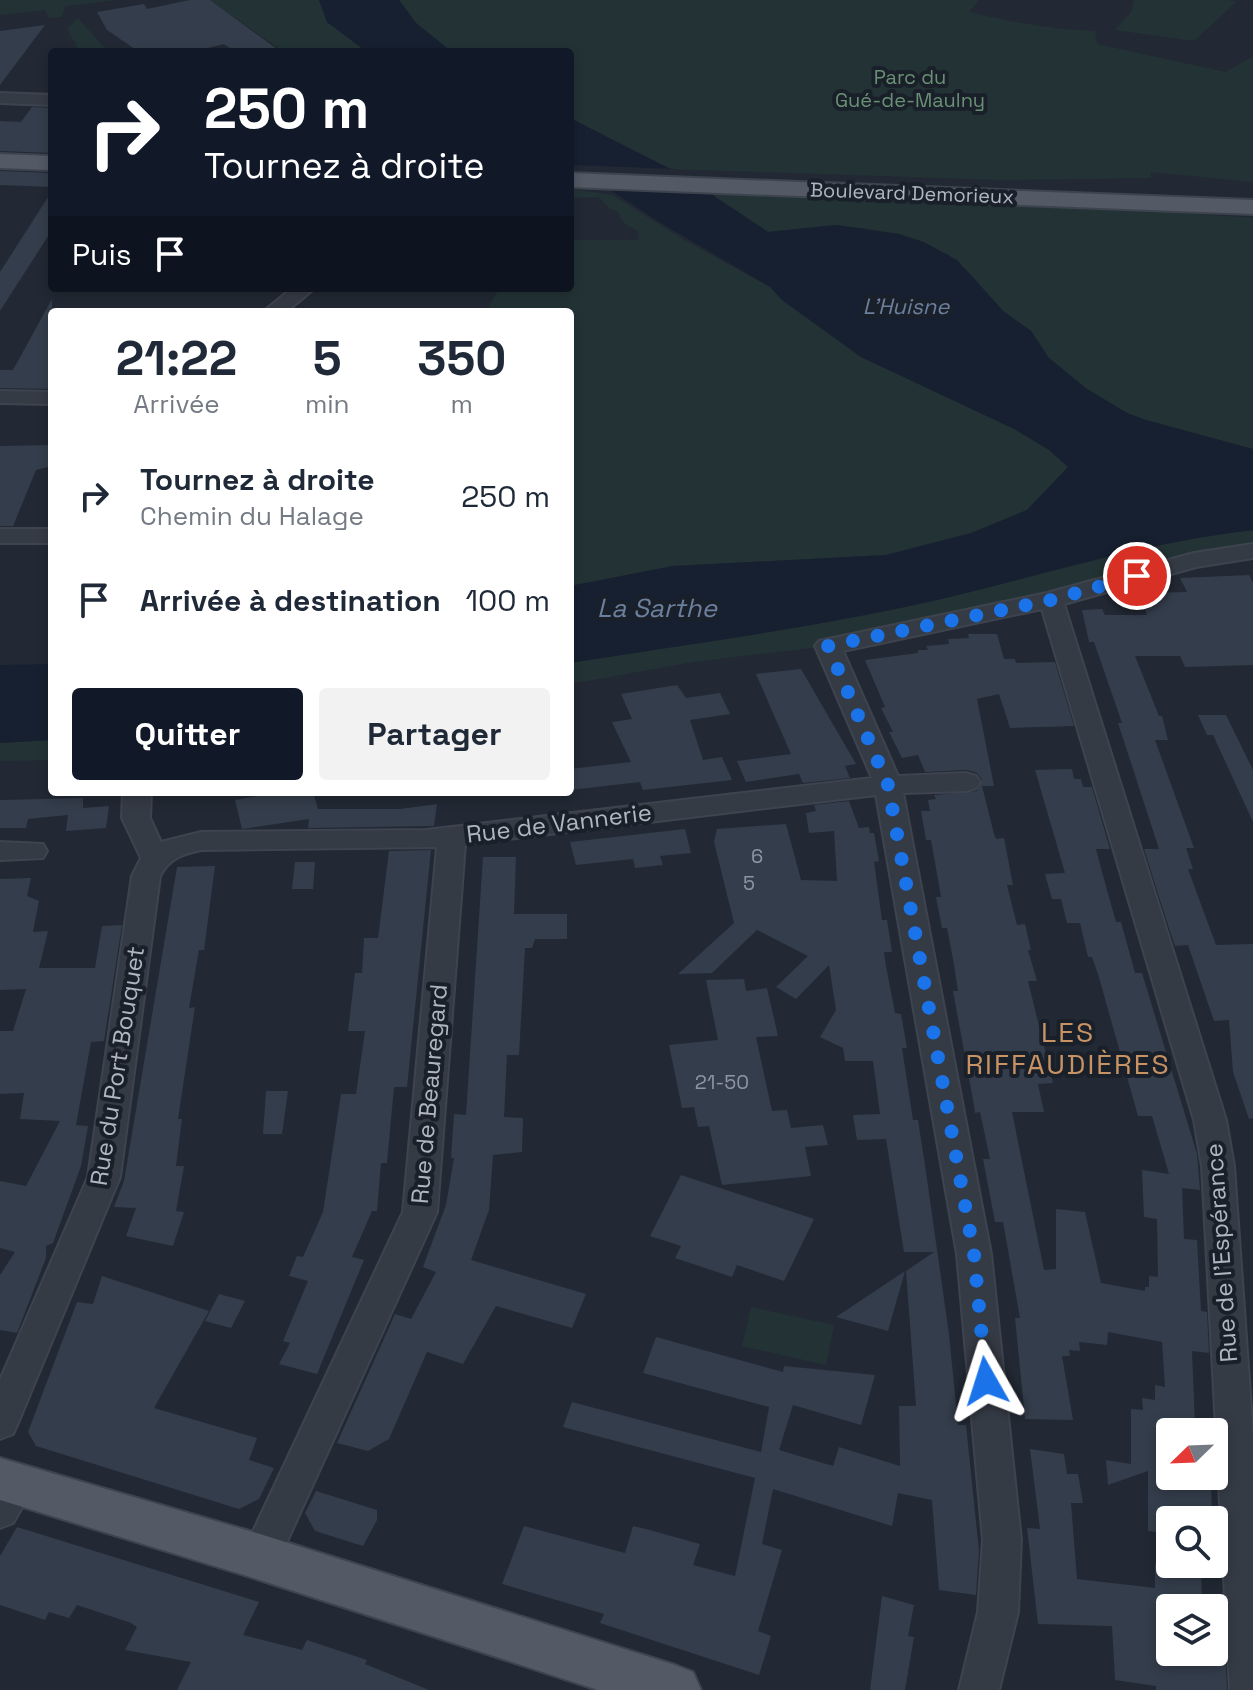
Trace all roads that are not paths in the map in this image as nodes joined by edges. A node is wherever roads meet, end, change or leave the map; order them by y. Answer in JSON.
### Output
{"nodes":[{"id":1,"x":0,"y":98,"type":"edge"},
{"id":2,"x":48,"y":100,"type":"edge"},
{"id":3,"x":0,"y":151,"type":"edge"},
{"id":4,"x":48,"y":152,"type":"edge"},
{"id":5,"x":0,"y":161,"type":"edge"},
{"id":6,"x":48,"y":163,"type":"edge"},
{"id":7,"x":574,"y":170,"type":"edge"},
{"id":8,"x":574,"y":180,"type":"edge"},
{"id":9,"x":782,"y":183,"type":"junction"},
{"id":10,"x":1253,"y":192,"type":"edge"},
{"id":11,"x":1253,"y":207,"type":"edge"},
{"id":12,"x":300,"y":292,"type":"edge"},
{"id":13,"x":278,"y":308,"type":"edge"},
{"id":14,"x":0,"y":397,"type":"edge"},
{"id":15,"x":48,"y":398,"type":"edge"},
{"id":16,"x":0,"y":536,"type":"edge"},
{"id":17,"x":48,"y":536,"type":"edge"},
{"id":18,"x":1253,"y":551,"type":"edge"},
{"id":19,"x":1051,"y":600,"type":"junction"},
{"id":20,"x":966,"y":782,"type":"dead end"},
{"id":21,"x":888,"y":785,"type":"junction"},
{"id":22,"x":137,"y":796,"type":"edge"},
{"id":23,"x":452,"y":836,"type":"junction"},
{"id":24,"x":0,"y":851,"type":"edge"},
{"id":25,"x":33,"y":851,"type":"dead end"},
{"id":26,"x":155,"y":858,"type":"junction"},
{"id":27,"x":0,"y":1423,"type":"edge"},
{"id":28,"x":5,"y":1492,"type":"edge"},
{"id":29,"x":260,"y":1557,"type":"junction"},
{"id":30,"x":1250,"y":1671,"type":"edge"},
{"id":31,"x":675,"y":1690,"type":"edge"},
{"id":32,"x":979,"y":1690,"type":"edge"}],
"edges":[{"from":1,"to":2,"type":"street"},
{"from":3,"to":4,"type":"main road"},
{"from":5,"to":6,"type":"main road"},
{"from":7,"to":9,"type":"main road","name":"Boulevard Demorieux"},
{"from":8,"to":9,"type":"main road","name":"Boulevard Demorieux"},
{"from":9,"to":10,"type":"main road","name":"Boulevard Demorieux"},
{"from":9,"to":11,"type":"main road","name":"Boulevard Demorieux"},
{"from":12,"to":13,"type":"street"},
{"from":14,"to":15,"type":"street"},
{"from":16,"to":17,"type":"street"},
{"from":18,"to":19,"type":"street"},
{"from":19,"to":21,"type":"street"},
{"from":19,"to":30,"type":"street","name":"Rue de l'Espérance"},
{"from":20,"to":21,"type":"street","name":"Rue de Vannerie"},
{"from":21,"to":23,"type":"street","name":"Rue de Vannerie"},
{"from":21,"to":32,"type":"street"},
{"from":22,"to":26,"type":"street"},
{"from":23,"to":26,"type":"street","name":"Rue de Vannerie"},
{"from":23,"to":29,"type":"street","name":"Rue de Beauregard"},
{"from":24,"to":25,"type":"street"},
{"from":26,"to":27,"type":"street","name":"Rue du Port Bouquet"},
{"from":28,"to":29,"type":"main road"},
{"from":29,"to":31,"type":"main road"}]}
